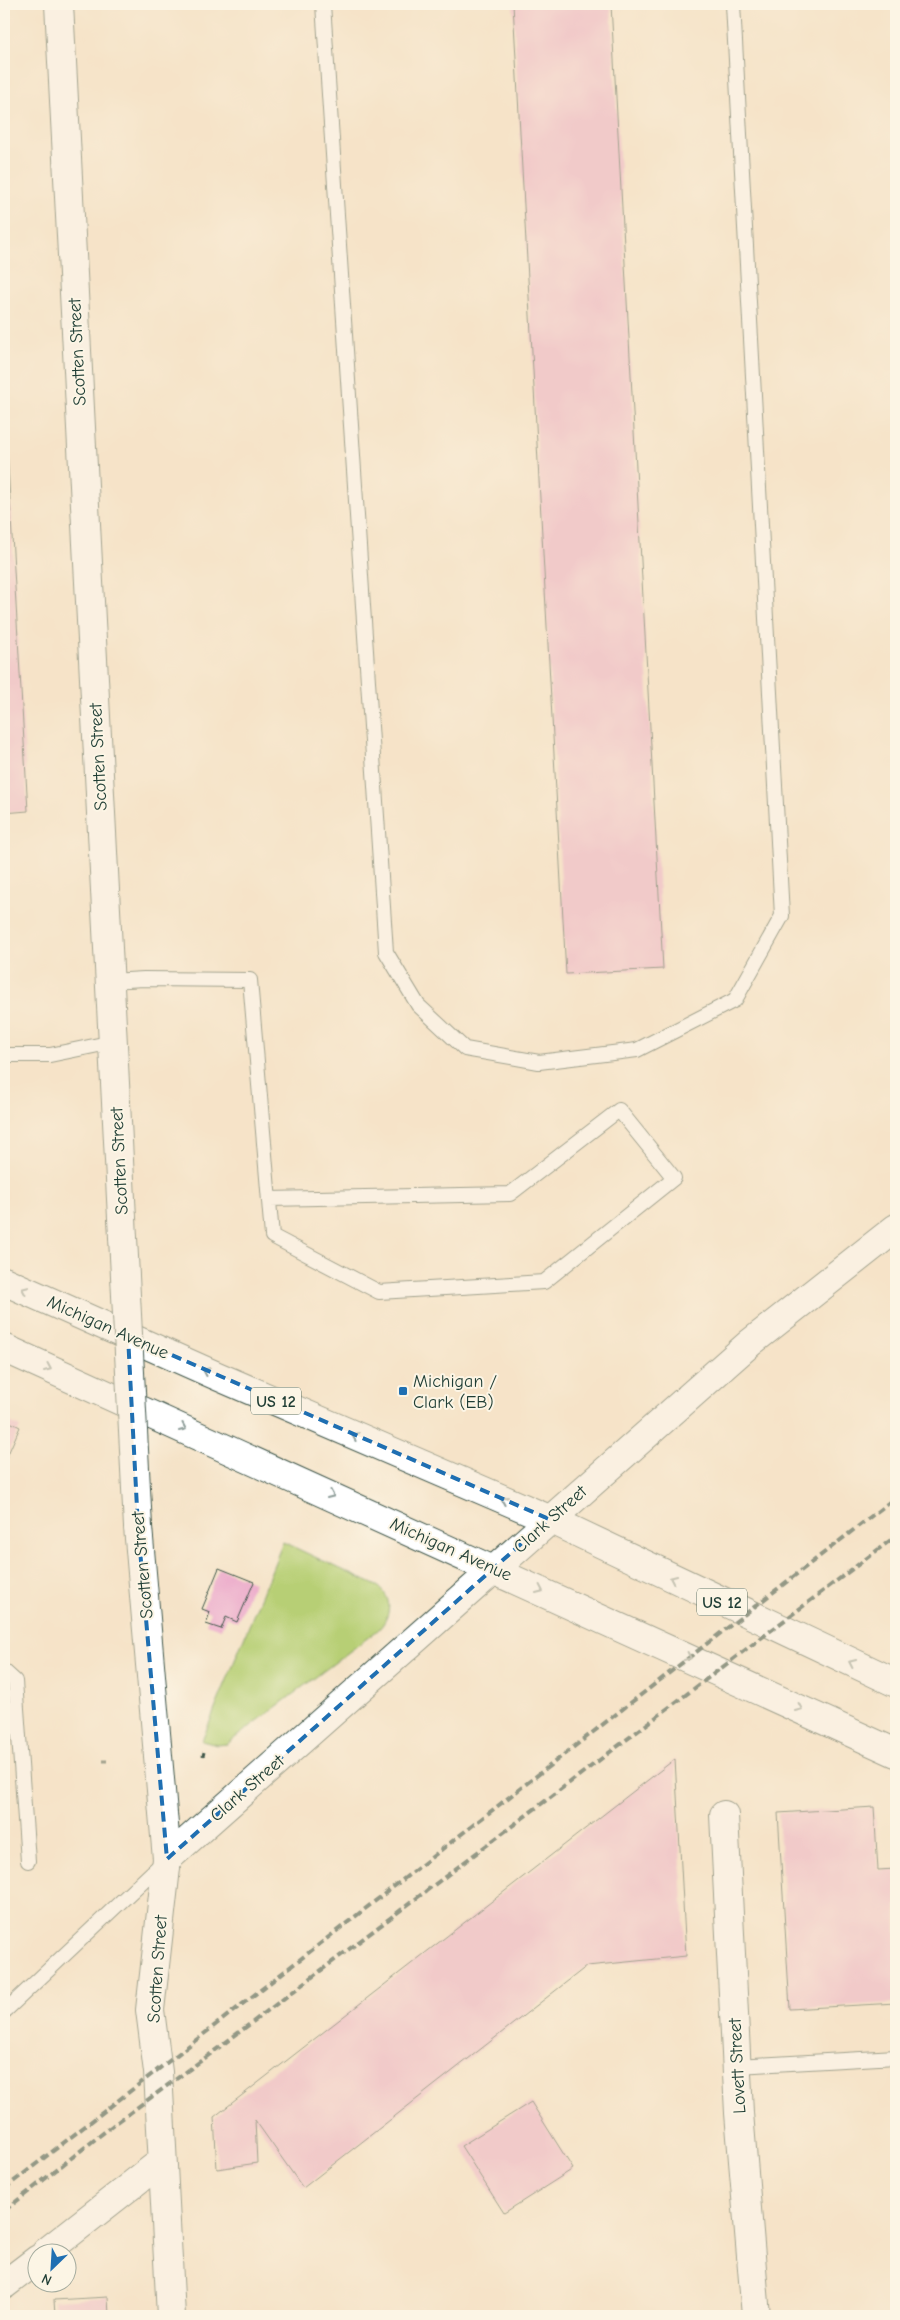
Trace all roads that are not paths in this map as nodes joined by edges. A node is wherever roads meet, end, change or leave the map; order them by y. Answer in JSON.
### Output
{"nodes":[{"id":1,"x":59,"y":4,"type":"edge"},
{"id":2,"x":323,"y":4,"type":"edge"},
{"id":3,"x":733,"y":4,"type":"edge"},
{"id":4,"x":110,"y":981,"type":"junction"},
{"id":5,"x":113,"y":1042,"type":"junction"},
{"id":6,"x":4,"y":1056,"type":"edge"},
{"id":7,"x":269,"y":1199,"type":"junction"},
{"id":8,"x":896,"y":1228,"type":"edge"},
{"id":9,"x":4,"y":1280,"type":"edge"},
{"id":10,"x":4,"y":1348,"type":"edge"},
{"id":11,"x":549,"y":1520,"type":"junction"},
{"id":12,"x":496,"y":1570,"type":"junction"},
{"id":13,"x":4,"y":1671,"type":"edge"},
{"id":14,"x":9,"y":1681,"type":"edge"},
{"id":15,"x":896,"y":1684,"type":"edge"},
{"id":16,"x":896,"y":1753,"type":"edge"},
{"id":17,"x":724,"y":1815,"type":"dead end"},
{"id":18,"x":166,"y":1858,"type":"junction"},
{"id":19,"x":28,"y":1861,"type":"dead end"},
{"id":20,"x":4,"y":2012,"type":"edge"},
{"id":21,"x":896,"y":2057,"type":"edge"},
{"id":22,"x":736,"y":2066,"type":"junction"},
{"id":23,"x":162,"y":2161,"type":"junction"},
{"id":24,"x":59,"y":2242,"type":"edge"},
{"id":25,"x":28,"y":2267,"type":"edge"},
{"id":26,"x":4,"y":2285,"type":"edge"},
{"id":27,"x":171,"y":2316,"type":"edge"},
{"id":28,"x":756,"y":2316,"type":"edge"}],
"edges":[{"from":1,"to":4,"type":"street","name":"Scotten Street"},
{"from":2,"to":3,"type":"lane"},
{"from":4,"to":5,"type":"street","name":"Scotten Street"},
{"from":4,"to":7,"type":"lane"},
{"from":5,"to":6,"type":"lane"},
{"from":5,"to":18,"type":"street","name":"Scotten Street","bridge":true},
{"from":7,"to":7,"type":"lane"},
{"from":8,"to":11,"type":"street","name":"Clark Street"},
{"from":11,"to":9,"type":"street","name":"Michigan Avenue","number":"US 12","one_way":true},
{"from":10,"to":12,"type":"street","name":"Michigan Avenue","one_way":true},
{"from":11,"to":12,"type":"street","name":"Clark Street"},
{"from":15,"to":11,"type":"street","name":"Michigan Avenue","number":"US 12","one_way":true},
{"from":12,"to":16,"type":"street","name":"Michigan Avenue","one_way":true},
{"from":12,"to":18,"type":"street","name":"Clark Street"},
{"from":13,"to":14,"type":"lane"},
{"from":14,"to":19,"type":"lane"},
{"from":17,"to":22,"type":"street","name":"Lovett Street"},
{"from":18,"to":20,"type":"lane"},
{"from":18,"to":23,"type":"street","name":"Scotten Street"},
{"from":21,"to":22,"type":"lane"},
{"from":22,"to":28,"type":"street","name":"Lovett Street"},
{"from":23,"to":24,"type":"street"},
{"from":23,"to":27,"type":"street","name":"Scotten Street"},
{"from":25,"to":26,"type":"street"}]}
